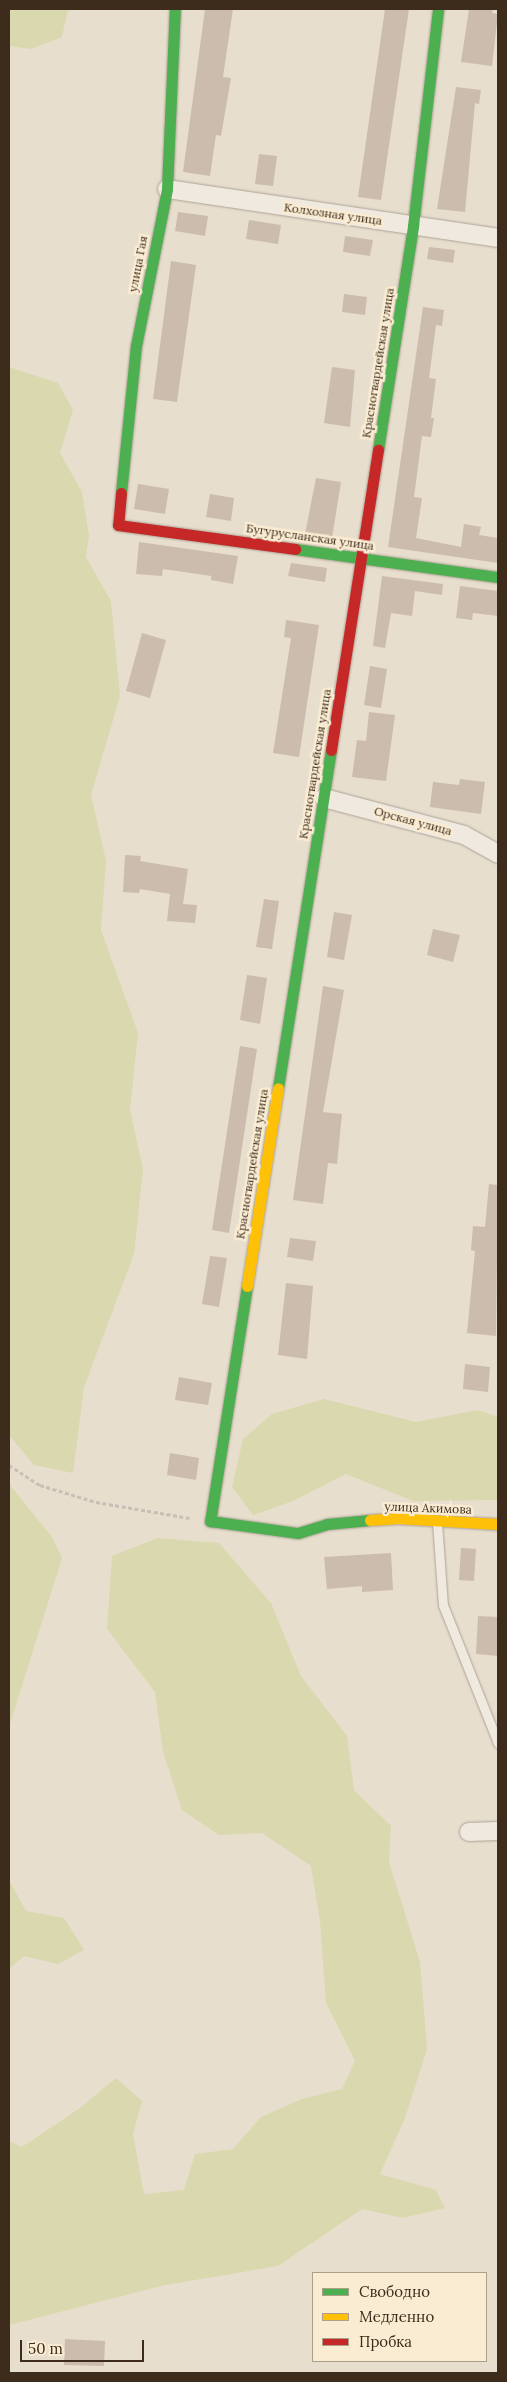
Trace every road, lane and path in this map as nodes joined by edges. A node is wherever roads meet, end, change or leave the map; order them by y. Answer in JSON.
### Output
{"nodes":[{"id":1,"x":175,"y":9,"type":"edge"},
{"id":2,"x":438,"y":9,"type":"edge"},
{"id":3,"x":168,"y":189,"type":"junction"},
{"id":4,"x":413,"y":226,"type":"junction"},
{"id":5,"x":498,"y":238,"type":"edge"},
{"id":6,"x":118,"y":525,"type":"joint"},
{"id":7,"x":361,"y":558,"type":"junction"},
{"id":8,"x":498,"y":577,"type":"edge"},
{"id":9,"x":324,"y":798,"type":"junction"},
{"id":10,"x":498,"y":854,"type":"edge"},
{"id":11,"x":9,"y":1465,"type":"edge"},
{"id":12,"x":437,"y":1521,"type":"junction"},
{"id":13,"x":210,"y":1522,"type":"junction"},
{"id":14,"x":498,"y":1524,"type":"edge"},
{"id":15,"x":498,"y":1743,"type":"edge"},
{"id":16,"x":498,"y":1831,"type":"edge"},
{"id":17,"x":469,"y":1832,"type":"dead end"}],
"edges":[{"from":1,"to":3,"type":"street","name":"улица Гая"},
{"from":2,"to":4,"type":"street","name":"Красногвардейская улица"},
{"from":3,"to":4,"type":"street","name":"Колхозная улица"},
{"from":3,"to":6,"type":"street","name":"улица Гая"},
{"from":4,"to":5,"type":"street","name":"Колхозная улица"},
{"from":4,"to":7,"type":"street","name":"Красногвардейская улица"},
{"from":6,"to":7,"type":"street","name":"Бугурусланская улица"},
{"from":7,"to":8,"type":"street","name":"Бугурусланская улица"},
{"from":7,"to":9,"type":"street","name":"Красногвардейская улица"},
{"from":9,"to":10,"type":"street","name":"Орская улица"},
{"from":9,"to":13,"type":"street","name":"Красногвардейская улица"},
{"from":11,"to":13,"type":"path"},
{"from":12,"to":13,"type":"street","name":"улица Акимова"},
{"from":12,"to":14,"type":"street","name":"улица Акимова"},
{"from":12,"to":15,"type":"lane"},
{"from":16,"to":17,"type":"street"}]}
